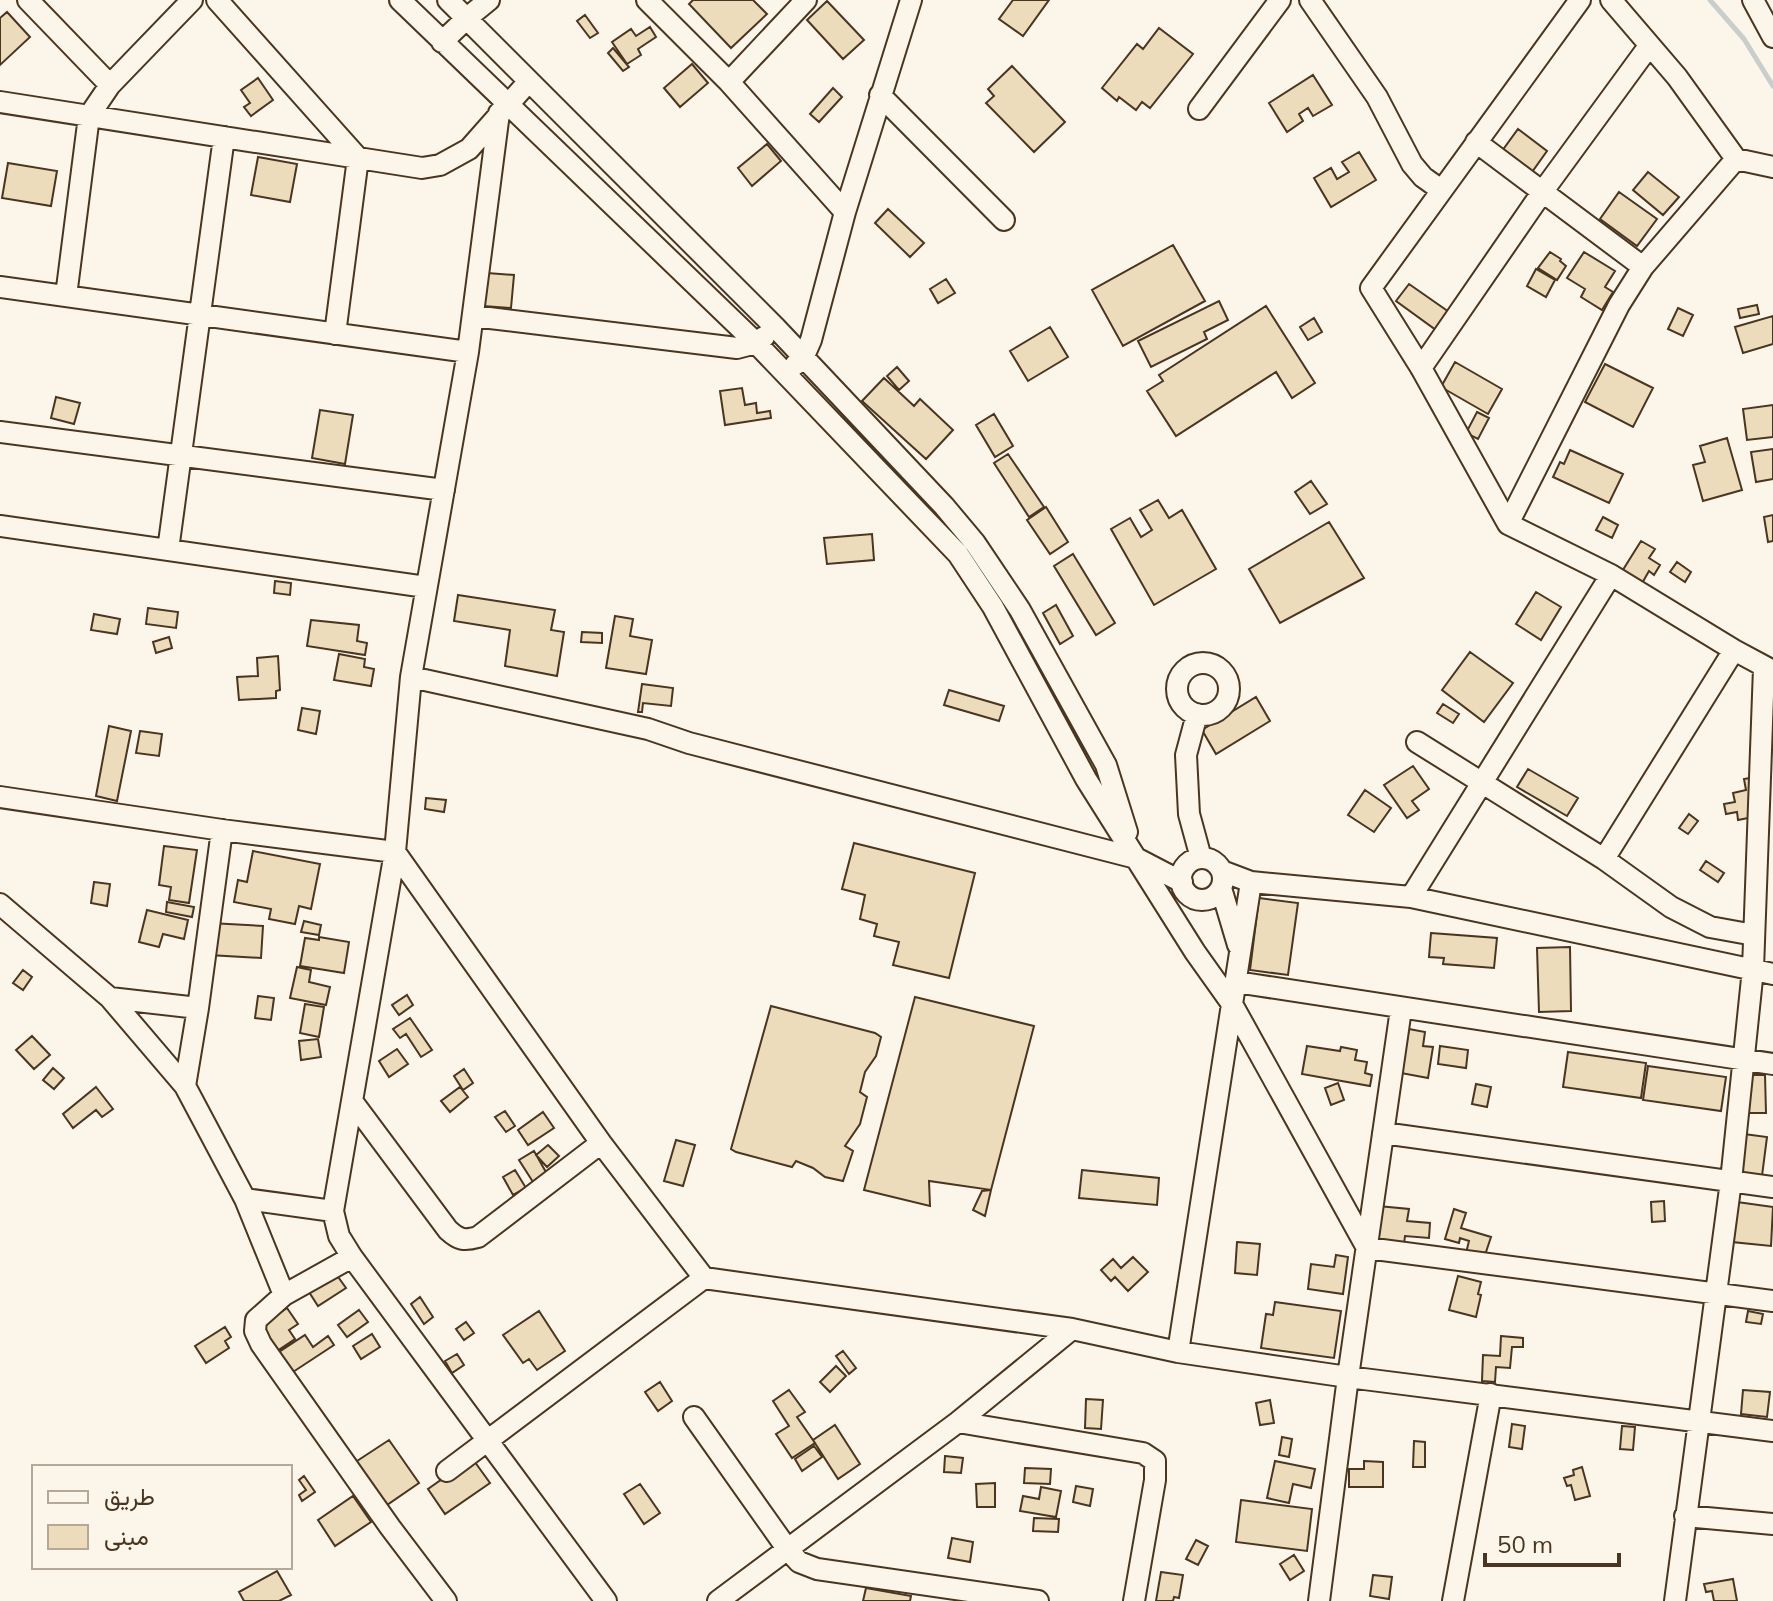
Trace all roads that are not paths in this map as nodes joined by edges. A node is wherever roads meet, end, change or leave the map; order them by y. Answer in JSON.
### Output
{"nodes":[{"id":1,"x":28,"y":0,"type":"edge"},
{"id":2,"x":192,"y":0,"type":"edge"},
{"id":3,"x":217,"y":0,"type":"edge"},
{"id":4,"x":400,"y":0,"type":"edge"},
{"id":5,"x":448,"y":0,"type":"edge"},
{"id":6,"x":489,"y":0,"type":"edge"},
{"id":7,"x":647,"y":0,"type":"edge"},
{"id":8,"x":806,"y":0,"type":"edge"},
{"id":9,"x":911,"y":0,"type":"edge"},
{"id":10,"x":1280,"y":0,"type":"edge"},
{"id":11,"x":1310,"y":0,"type":"edge"},
{"id":12,"x":1580,"y":0,"type":"edge"},
{"id":13,"x":1611,"y":0,"type":"edge"},
{"id":14,"x":1753,"y":0,"type":"edge"},
{"id":15,"x":467,"y":18,"type":"junction"},
{"id":16,"x":1773,"y":37,"type":"edge"},
{"id":17,"x":442,"y":42,"type":"junction"},
{"id":18,"x":1649,"y":46,"type":"junction"},
{"id":19,"x":529,"y":81,"type":"junction"},
{"id":20,"x":729,"y":82,"type":"junction"},
{"id":21,"x":110,"y":85,"type":"junction"},
{"id":22,"x":880,"y":95,"type":"junction"},
{"id":23,"x":0,"y":102,"type":"edge"},
{"id":24,"x":504,"y":108,"type":"junction"},
{"id":25,"x":1199,"y":109,"type":"dead end"},
{"id":26,"x":89,"y":116,"type":"junction"},
{"id":27,"x":224,"y":137,"type":"junction"},
{"id":28,"x":1476,"y":142,"type":"junction"},
{"id":29,"x":358,"y":158,"type":"junction"},
{"id":30,"x":1736,"y":159,"type":"junction"},
{"id":31,"x":1773,"y":167,"type":"edge"},
{"id":32,"x":1441,"y":190,"type":"junction"},
{"id":33,"x":1543,"y":191,"type":"junction"},
{"id":34,"x":845,"y":212,"type":"junction"},
{"id":35,"x":1004,"y":220,"type":"dead end"},
{"id":36,"x":1643,"y":267,"type":"junction"},
{"id":37,"x":0,"y":287,"type":"edge"},
{"id":38,"x":66,"y":296,"type":"junction"},
{"id":39,"x":199,"y":315,"type":"junction"},
{"id":40,"x":473,"y":316,"type":"junction"},
{"id":41,"x":776,"y":328,"type":"junction"},
{"id":42,"x":335,"y":334,"type":"junction"},
{"id":43,"x":756,"y":343,"type":"junction"},
{"id":44,"x":468,"y":352,"type":"junction"},
{"id":45,"x":804,"y":356,"type":"junction"},
{"id":46,"x":1421,"y":368,"type":"junction"},
{"id":47,"x":786,"y":374,"type":"junction"},
{"id":48,"x":0,"y":432,"type":"edge"},
{"id":49,"x":181,"y":456,"type":"junction"},
{"id":50,"x":444,"y":490,"type":"junction"},
{"id":51,"x":1508,"y":524,"type":"junction"},
{"id":52,"x":0,"y":526,"type":"edge"},
{"id":53,"x":168,"y":550,"type":"junction"},
{"id":54,"x":1611,"y":575,"type":"junction"},
{"id":55,"x":426,"y":587,"type":"junction"},
{"id":56,"x":1734,"y":650,"type":"junction"},
{"id":57,"x":1768,"y":670,"type":"edge"},
{"id":58,"x":411,"y":677,"type":"junction"},
{"id":59,"x":1197,"y":714,"type":"dead end"},
{"id":60,"x":1417,"y":742,"type":"dead end"},
{"id":61,"x":1481,"y":783,"type":"junction"},
{"id":62,"x":0,"y":797,"type":"edge"},
{"id":63,"x":222,"y":830,"type":"junction"},
{"id":64,"x":395,"y":852,"type":"junction"},
{"id":65,"x":1136,"y":858,"type":"junction"},
{"id":66,"x":1201,"y":858,"type":"junction"},
{"id":67,"x":1604,"y":859,"type":"junction"},
{"id":68,"x":1222,"y":880,"type":"junction"},
{"id":69,"x":1251,"y":882,"type":"junction"},
{"id":70,"x":1183,"y":886,"type":"junction"},
{"id":71,"x":1411,"y":897,"type":"junction"},
{"id":72,"x":0,"y":904,"type":"edge"},
{"id":73,"x":1754,"y":935,"type":"junction"},
{"id":74,"x":1195,"y":952,"type":"junction"},
{"id":75,"x":1240,"y":952,"type":"junction"},
{"id":76,"x":1763,"y":971,"type":"edge"},
{"id":77,"x":1236,"y":982,"type":"junction"},
{"id":78,"x":110,"y":998,"type":"junction"},
{"id":79,"x":1232,"y":1004,"type":"junction"},
{"id":80,"x":198,"y":1008,"type":"junction"},
{"id":81,"x":1401,"y":1009,"type":"junction"},
{"id":82,"x":1744,"y":1060,"type":"junction"},
{"id":83,"x":1773,"y":1064,"type":"edge"},
{"id":84,"x":185,"y":1086,"type":"junction"},
{"id":85,"x":352,"y":1101,"type":"junction"},
{"id":86,"x":1383,"y":1133,"type":"junction"},
{"id":87,"x":601,"y":1143,"type":"junction"},
{"id":88,"x":1731,"y":1181,"type":"junction"},
{"id":89,"x":1773,"y":1187,"type":"edge"},
{"id":90,"x":245,"y":1199,"type":"junction"},
{"id":91,"x":333,"y":1211,"type":"junction"},
{"id":92,"x":1367,"y":1248,"type":"junction"},
{"id":93,"x":352,"y":1257,"type":"junction"},
{"id":94,"x":704,"y":1278,"type":"junction"},
{"id":95,"x":1716,"y":1294,"type":"junction"},
{"id":96,"x":284,"y":1295,"type":"junction"},
{"id":97,"x":1773,"y":1301,"type":"edge"},
{"id":98,"x":1072,"y":1329,"type":"junction"},
{"id":99,"x":1178,"y":1352,"type":"junction"},
{"id":100,"x":1348,"y":1377,"type":"junction"},
{"id":101,"x":1491,"y":1394,"type":"junction"},
{"id":102,"x":694,"y":1417,"type":"dead end"},
{"id":103,"x":958,"y":1422,"type":"junction"},
{"id":104,"x":1699,"y":1422,"type":"junction"},
{"id":105,"x":1773,"y":1431,"type":"edge"},
{"id":106,"x":488,"y":1441,"type":"junction"},
{"id":107,"x":447,"y":1471,"type":"dead end"},
{"id":108,"x":1685,"y":1516,"type":"junction"},
{"id":109,"x":1773,"y":1524,"type":"edge"},
{"id":110,"x":788,"y":1550,"type":"junction"},
{"id":111,"x":446,"y":1601,"type":"edge"},
{"id":112,"x":606,"y":1601,"type":"edge"},
{"id":113,"x":718,"y":1601,"type":"edge"},
{"id":114,"x":1038,"y":1601,"type":"edge"},
{"id":115,"x":1134,"y":1601,"type":"edge"},
{"id":116,"x":1319,"y":1601,"type":"edge"},
{"id":117,"x":1453,"y":1601,"type":"edge"},
{"id":118,"x":1675,"y":1601,"type":"edge"}],
"edges":[{"from":1,"to":21,"type":"street"},
{"from":2,"to":21,"type":"street"},
{"from":3,"to":29,"type":"street"},
{"from":4,"to":17,"type":"street"},
{"from":5,"to":15,"type":"street"},
{"from":6,"to":15,"type":"street"},
{"from":7,"to":20,"type":"street"},
{"from":8,"to":20,"type":"street"},
{"from":9,"to":22,"type":"street"},
{"from":10,"to":25,"type":"street"},
{"from":11,"to":32,"type":"street"},
{"from":12,"to":28,"type":"street"},
{"from":13,"to":18,"type":"street"},
{"from":14,"to":16,"type":"street"},
{"from":15,"to":17,"type":"street"},
{"from":15,"to":19,"type":"street"},
{"from":17,"to":24,"type":"street"},
{"from":18,"to":30,"type":"street"},
{"from":18,"to":33,"type":"street"},
{"from":19,"to":24,"type":"street"},
{"from":19,"to":41,"type":"street"},
{"from":20,"to":34,"type":"street"},
{"from":21,"to":26,"type":"street"},
{"from":22,"to":34,"type":"street"},
{"from":22,"to":35,"type":"street"},
{"from":23,"to":26,"type":"street"},
{"from":24,"to":29,"type":"street"},
{"from":24,"to":40,"type":"street"},
{"from":24,"to":43,"type":"street"},
{"from":26,"to":27,"type":"street"},
{"from":26,"to":38,"type":"street"},
{"from":27,"to":29,"type":"street"},
{"from":27,"to":39,"type":"street"},
{"from":28,"to":32,"type":"street"},
{"from":28,"to":33,"type":"street"},
{"from":29,"to":42,"type":"street"},
{"from":30,"to":31,"type":"street"},
{"from":30,"to":36,"type":"street"},
{"from":32,"to":46,"type":"street"},
{"from":33,"to":36,"type":"street"},
{"from":33,"to":46,"type":"street"},
{"from":34,"to":45,"type":"street"},
{"from":36,"to":51,"type":"street"},
{"from":37,"to":38,"type":"street"},
{"from":38,"to":39,"type":"street"},
{"from":39,"to":42,"type":"street"},
{"from":39,"to":49,"type":"street"},
{"from":40,"to":43,"type":"street"},
{"from":40,"to":44,"type":"street"},
{"from":41,"to":43,"type":"street"},
{"from":41,"to":45,"type":"street"},
{"from":42,"to":44,"type":"street"},
{"from":43,"to":47,"type":"street"},
{"from":44,"to":50,"type":"street"},
{"from":45,"to":47,"type":"street"},
{"from":45,"to":65,"type":"street"},
{"from":46,"to":51,"type":"street"},
{"from":47,"to":65,"type":"street"},
{"from":48,"to":49,"type":"street"},
{"from":49,"to":50,"type":"street"},
{"from":49,"to":53,"type":"street"},
{"from":50,"to":55,"type":"street"},
{"from":51,"to":54,"type":"street"},
{"from":52,"to":53,"type":"street"},
{"from":53,"to":55,"type":"street"},
{"from":54,"to":56,"type":"street"},
{"from":54,"to":61,"type":"street"},
{"from":55,"to":58,"type":"street"},
{"from":56,"to":57,"type":"street"},
{"from":56,"to":67,"type":"street"},
{"from":57,"to":73,"type":"street"},
{"from":58,"to":64,"type":"street"},
{"from":58,"to":65,"type":"street"},
{"from":59,"to":66,"type":"street"},
{"from":60,"to":61,"type":"street"},
{"from":61,"to":67,"type":"street"},
{"from":61,"to":71,"type":"street"},
{"from":62,"to":63,"type":"street"},
{"from":63,"to":64,"type":"street"},
{"from":63,"to":80,"type":"street"},
{"from":64,"to":85,"type":"street"},
{"from":64,"to":87,"type":"street"},
{"from":65,"to":70,"type":"street"},
{"from":65,"to":74,"type":"street"},
{"from":66,"to":68,"type":"street"},
{"from":66,"to":70,"type":"street"},
{"from":67,"to":73,"type":"street"},
{"from":68,"to":69,"type":"street"},
{"from":68,"to":70,"type":"street"},
{"from":68,"to":75,"type":"street"},
{"from":69,"to":71,"type":"street"},
{"from":69,"to":75,"type":"street"},
{"from":70,"to":74,"type":"street"},
{"from":71,"to":76,"type":"street"},
{"from":72,"to":78,"type":"street"},
{"from":73,"to":76,"type":"street"},
{"from":74,"to":79,"type":"street"},
{"from":75,"to":77,"type":"street"},
{"from":76,"to":82,"type":"street"},
{"from":77,"to":79,"type":"street"},
{"from":77,"to":81,"type":"street"},
{"from":78,"to":80,"type":"street"},
{"from":78,"to":84,"type":"street"},
{"from":79,"to":92,"type":"street"},
{"from":79,"to":99,"type":"street"},
{"from":80,"to":84,"type":"street"},
{"from":81,"to":82,"type":"street"},
{"from":81,"to":86,"type":"street"},
{"from":82,"to":83,"type":"street"},
{"from":82,"to":88,"type":"street"},
{"from":84,"to":90,"type":"street"},
{"from":85,"to":87,"type":"street"},
{"from":85,"to":91,"type":"street"},
{"from":86,"to":88,"type":"street"},
{"from":86,"to":92,"type":"street"},
{"from":87,"to":94,"type":"street"},
{"from":88,"to":89,"type":"street"},
{"from":88,"to":95,"type":"street"},
{"from":90,"to":91,"type":"street"},
{"from":90,"to":96,"type":"street"},
{"from":91,"to":93,"type":"street"},
{"from":92,"to":95,"type":"street"},
{"from":92,"to":100,"type":"street"},
{"from":93,"to":96,"type":"street"},
{"from":93,"to":106,"type":"street"},
{"from":94,"to":98,"type":"street"},
{"from":94,"to":106,"type":"street"},
{"from":95,"to":97,"type":"street"},
{"from":95,"to":104,"type":"street"},
{"from":96,"to":111,"type":"street"},
{"from":98,"to":99,"type":"street"},
{"from":98,"to":103,"type":"street"},
{"from":99,"to":100,"type":"street"},
{"from":100,"to":101,"type":"street"},
{"from":100,"to":116,"type":"street"},
{"from":101,"to":104,"type":"street"},
{"from":101,"to":117,"type":"street"},
{"from":102,"to":110,"type":"street"},
{"from":103,"to":110,"type":"street"},
{"from":103,"to":115,"type":"street"},
{"from":104,"to":105,"type":"street"},
{"from":104,"to":108,"type":"street"},
{"from":106,"to":107,"type":"street"},
{"from":106,"to":112,"type":"street"},
{"from":108,"to":109,"type":"street"},
{"from":108,"to":118,"type":"street"},
{"from":110,"to":113,"type":"street"},
{"from":110,"to":114,"type":"street"}]}
